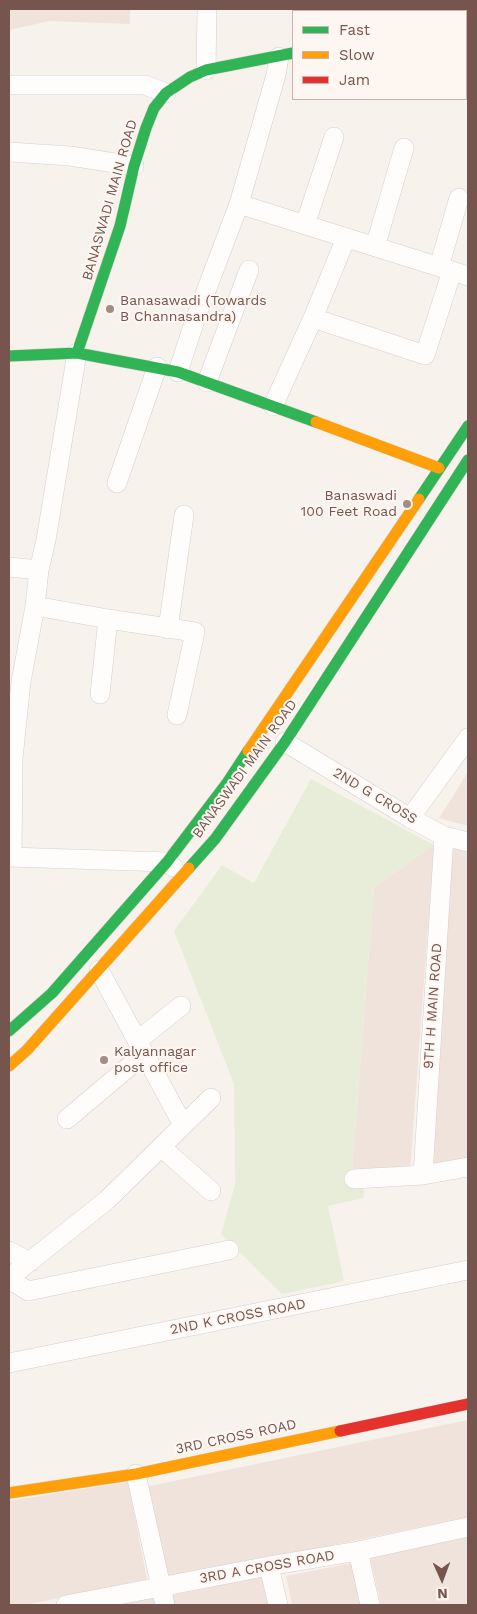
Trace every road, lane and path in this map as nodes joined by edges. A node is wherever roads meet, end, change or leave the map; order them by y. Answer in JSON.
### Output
{"nodes":[{"id":1,"x":207,"y":9,"type":"edge"},
{"id":2,"x":286,"y":55,"type":"edge"},
{"id":3,"x":206,"y":70,"type":"junction"},
{"id":4,"x":9,"y":85,"type":"edge"},
{"id":5,"x":166,"y":94,"type":"junction"},
{"id":6,"x":334,"y":136,"type":"dead end"},
{"id":7,"x":404,"y":148,"type":"dead end"},
{"id":8,"x":9,"y":152,"type":"edge"},
{"id":9,"x":134,"y":166,"type":"junction"},
{"id":10,"x":459,"y":198,"type":"dead end"},
{"id":11,"x":239,"y":204,"type":"junction"},
{"id":12,"x":305,"y":225,"type":"junction"},
{"id":13,"x":346,"y":238,"type":"junction"},
{"id":14,"x":376,"y":247,"type":"junction"},
{"id":15,"x":249,"y":270,"type":"dead end"},
{"id":16,"x":453,"y":272,"type":"edge"},
{"id":17,"x":313,"y":318,"type":"junction"},
{"id":18,"x":77,"y":353,"type":"junction"},
{"id":19,"x":9,"y":356,"type":"edge"},
{"id":20,"x":157,"y":367,"type":"junction"},
{"id":21,"x":178,"y":372,"type":"junction"},
{"id":22,"x":207,"y":382,"type":"junction"},
{"id":23,"x":273,"y":406,"type":"junction"},
{"id":24,"x":468,"y":426,"type":"edge"},
{"id":25,"x":468,"y":460,"type":"edge"},
{"id":26,"x":439,"y":468,"type":"junction"},
{"id":27,"x":117,"y":483,"type":"dead end"},
{"id":28,"x":184,"y":515,"type":"dead end"},
{"id":29,"x":9,"y":567,"type":"edge"},
{"id":30,"x":39,"y":570,"type":"junction"},
{"id":31,"x":35,"y":606,"type":"junction"},
{"id":32,"x":108,"y":620,"type":"junction"},
{"id":33,"x":168,"y":629,"type":"junction"},
{"id":34,"x":15,"y":682,"type":"edge"},
{"id":35,"x":100,"y":694,"type":"dead end"},
{"id":36,"x":177,"y":715,"type":"dead end"},
{"id":37,"x":468,"y":738,"type":"edge"},
{"id":38,"x":285,"y":742,"type":"junction"},
{"id":39,"x":11,"y":758,"type":"edge"},
{"id":40,"x":461,"y":759,"type":"edge"},
{"id":41,"x":410,"y":818,"type":"junction"},
{"id":42,"x":444,"y":836,"type":"junction"},
{"id":43,"x":468,"y":842,"type":"edge"},
{"id":44,"x":10,"y":857,"type":"edge"},
{"id":45,"x":167,"y":862,"type":"junction"},
{"id":46,"x":183,"y":875,"type":"junction"},
{"id":47,"x":99,"y":970,"type":"junction"},
{"id":48,"x":181,"y":1006,"type":"dead end"},
{"id":49,"x":9,"y":1031,"type":"edge"},
{"id":50,"x":140,"y":1048,"type":"junction"},
{"id":51,"x":9,"y":1066,"type":"edge"},
{"id":52,"x":211,"y":1098,"type":"dead end"},
{"id":53,"x":67,"y":1119,"type":"dead end"},
{"id":54,"x":183,"y":1125,"type":"junction"},
{"id":55,"x":161,"y":1147,"type":"junction"},
{"id":56,"x":468,"y":1167,"type":"edge"},
{"id":57,"x":423,"y":1176,"type":"junction"},
{"id":58,"x":354,"y":1179,"type":"dead end"},
{"id":59,"x":211,"y":1191,"type":"dead end"},
{"id":60,"x":229,"y":1250,"type":"dead end"},
{"id":61,"x":9,"y":1251,"type":"edge"},
{"id":62,"x":30,"y":1262,"type":"junction"},
{"id":63,"x":468,"y":1270,"type":"edge"},
{"id":64,"x":9,"y":1278,"type":"edge"},
{"id":65,"x":9,"y":1363,"type":"edge"},
{"id":66,"x":468,"y":1404,"type":"edge"},
{"id":67,"x":136,"y":1474,"type":"junction"},
{"id":68,"x":10,"y":1487,"type":"edge"},
{"id":69,"x":468,"y":1527,"type":"edge"},
{"id":70,"x":358,"y":1551,"type":"junction"},
{"id":71,"x":269,"y":1566,"type":"junction"},
{"id":72,"x":161,"y":1587,"type":"junction"},
{"id":73,"x":66,"y":1605,"type":"edge"},
{"id":74,"x":166,"y":1605,"type":"edge"},
{"id":75,"x":278,"y":1605,"type":"edge"},
{"id":76,"x":370,"y":1605,"type":"edge"}],
"edges":[{"from":1,"to":3,"type":"street"},
{"from":2,"to":3,"type":"main road","name":"BANASWADI MAIN ROAD"},
{"from":2,"to":11,"type":"street"},
{"from":3,"to":5,"type":"main road","name":"BANASWADI MAIN ROAD"},
{"from":4,"to":5,"type":"street"},
{"from":5,"to":9,"type":"main road","name":"BANASWADI MAIN ROAD"},
{"from":6,"to":12,"type":"street"},
{"from":7,"to":14,"type":"street"},
{"from":8,"to":9,"type":"street"},
{"from":9,"to":18,"type":"main road","name":"BANASWADI MAIN ROAD"},
{"from":10,"to":16,"type":"street"},
{"from":11,"to":12,"type":"street"},
{"from":11,"to":21,"type":"street"},
{"from":12,"to":13,"type":"street"},
{"from":13,"to":14,"type":"street"},
{"from":13,"to":17,"type":"street"},
{"from":14,"to":16,"type":"street"},
{"from":15,"to":22,"type":"street"},
{"from":16,"to":17,"type":"street"},
{"from":17,"to":23,"type":"street"},
{"from":18,"to":19,"type":"main road"},
{"from":18,"to":20,"type":"main road"},
{"from":18,"to":30,"type":"street"},
{"from":20,"to":21,"type":"main road"},
{"from":20,"to":27,"type":"street"},
{"from":21,"to":22,"type":"main road"},
{"from":22,"to":23,"type":"main road"},
{"from":23,"to":26,"type":"main road"},
{"from":24,"to":26,"type":"main road","name":"BANASWADI MAIN ROAD"},
{"from":25,"to":38,"type":"main road","name":"BANASWADI MAIN ROAD"},
{"from":26,"to":45,"type":"main road","name":"BANASWADI MAIN ROAD"},
{"from":28,"to":33,"type":"street"},
{"from":29,"to":30,"type":"street"},
{"from":30,"to":31,"type":"street"},
{"from":31,"to":32,"type":"street"},
{"from":31,"to":34,"type":"street"},
{"from":32,"to":33,"type":"street"},
{"from":32,"to":35,"type":"street"},
{"from":33,"to":36,"type":"street"},
{"from":34,"to":39,"type":"street"},
{"from":37,"to":40,"type":"street"},
{"from":38,"to":41,"type":"street","name":"2ND G CROSS"},
{"from":38,"to":46,"type":"main road","name":"BANASWADI MAIN ROAD"},
{"from":39,"to":44,"type":"street"},
{"from":40,"to":41,"type":"street"},
{"from":41,"to":42,"type":"street","name":"2ND G CROSS"},
{"from":42,"to":43,"type":"street","name":"2ND G CROSS"},
{"from":42,"to":57,"type":"street","name":"9TH H MAIN ROAD"},
{"from":44,"to":45,"type":"street"},
{"from":45,"to":46,"type":"street"},
{"from":45,"to":49,"type":"main road","name":"BANASWADI MAIN ROAD"},
{"from":46,"to":47,"type":"main road","name":"BANASWADI MAIN ROAD"},
{"from":47,"to":50,"type":"street"},
{"from":47,"to":51,"type":"main road","name":"BANASWADI MAIN ROAD"},
{"from":48,"to":50,"type":"street"},
{"from":50,"to":53,"type":"street"},
{"from":50,"to":54,"type":"street"},
{"from":52,"to":54,"type":"street"},
{"from":54,"to":55,"type":"street"},
{"from":55,"to":59,"type":"street"},
{"from":55,"to":62,"type":"street"},
{"from":56,"to":57,"type":"street"},
{"from":57,"to":58,"type":"street"},
{"from":60,"to":64,"type":"street"},
{"from":61,"to":62,"type":"street"},
{"from":62,"to":64,"type":"street"},
{"from":63,"to":65,"type":"street","name":"2ND K CROSS ROAD"},
{"from":66,"to":67,"type":"main road","name":"3RD CROSS ROAD"},
{"from":67,"to":68,"type":"main road","name":"3RD CROSS ROAD"},
{"from":67,"to":72,"type":"street"},
{"from":69,"to":70,"type":"street","name":"3RD A CROSS ROAD"},
{"from":70,"to":71,"type":"street","name":"3RD A CROSS ROAD"},
{"from":70,"to":76,"type":"street"},
{"from":71,"to":72,"type":"street","name":"3RD A CROSS ROAD"},
{"from":71,"to":75,"type":"street"},
{"from":72,"to":73,"type":"street","name":"3RD A CROSS ROAD"},
{"from":72,"to":74,"type":"street"}]}
